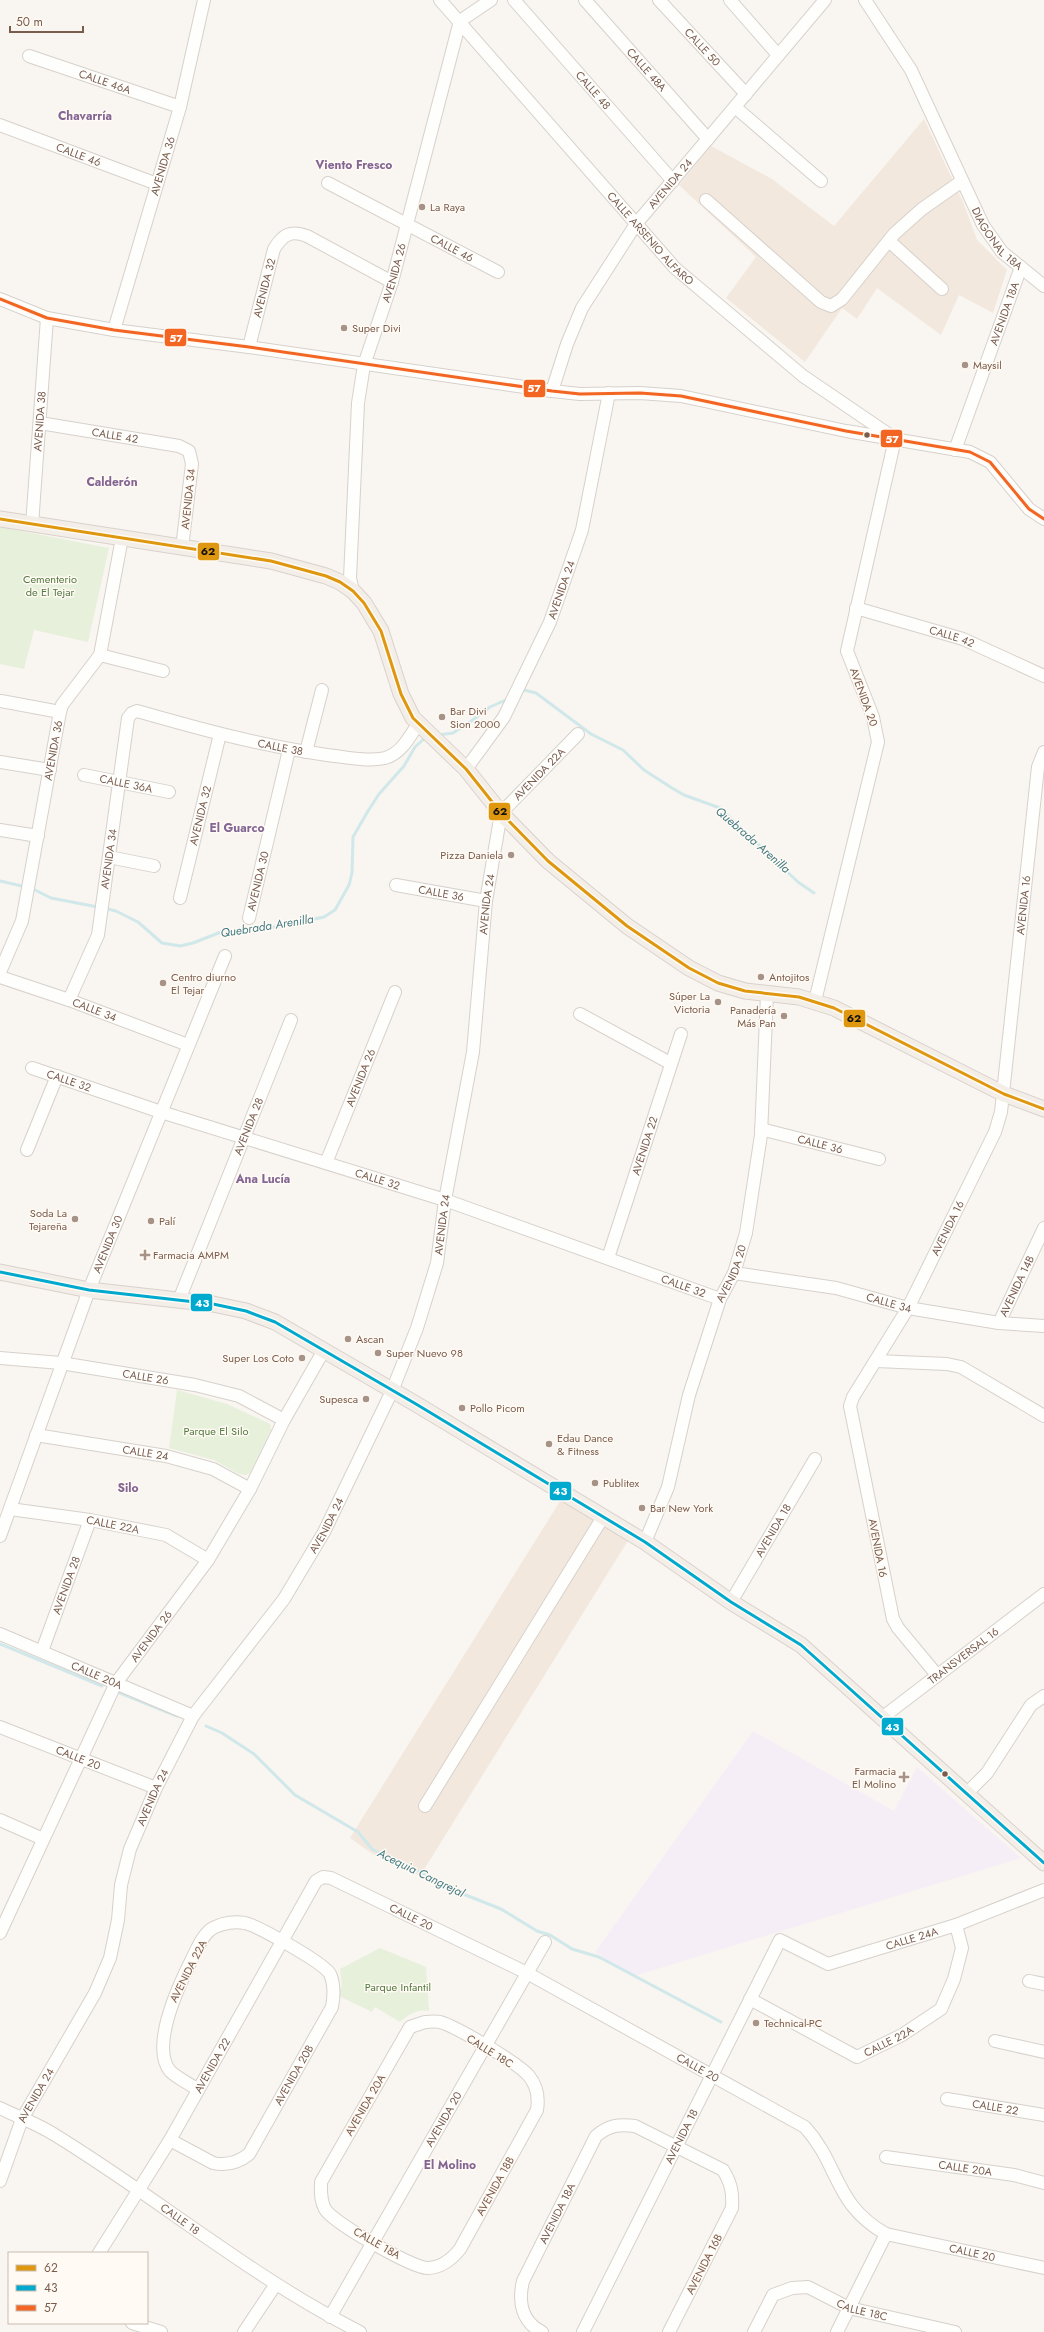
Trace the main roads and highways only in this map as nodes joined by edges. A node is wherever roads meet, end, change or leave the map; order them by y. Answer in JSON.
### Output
{"nodes":[{"id":1,"x":0,"y":519,"type":"edge"},
{"id":2,"x":1044,"y":1109,"type":"edge"},
{"id":3,"x":0,"y":1272,"type":"edge"},
{"id":4,"x":1044,"y":1863,"type":"edge"}],
"edges":[{"from":1,"to":2,"type":"main road"},
{"from":3,"to":4,"type":"main road"}]}
